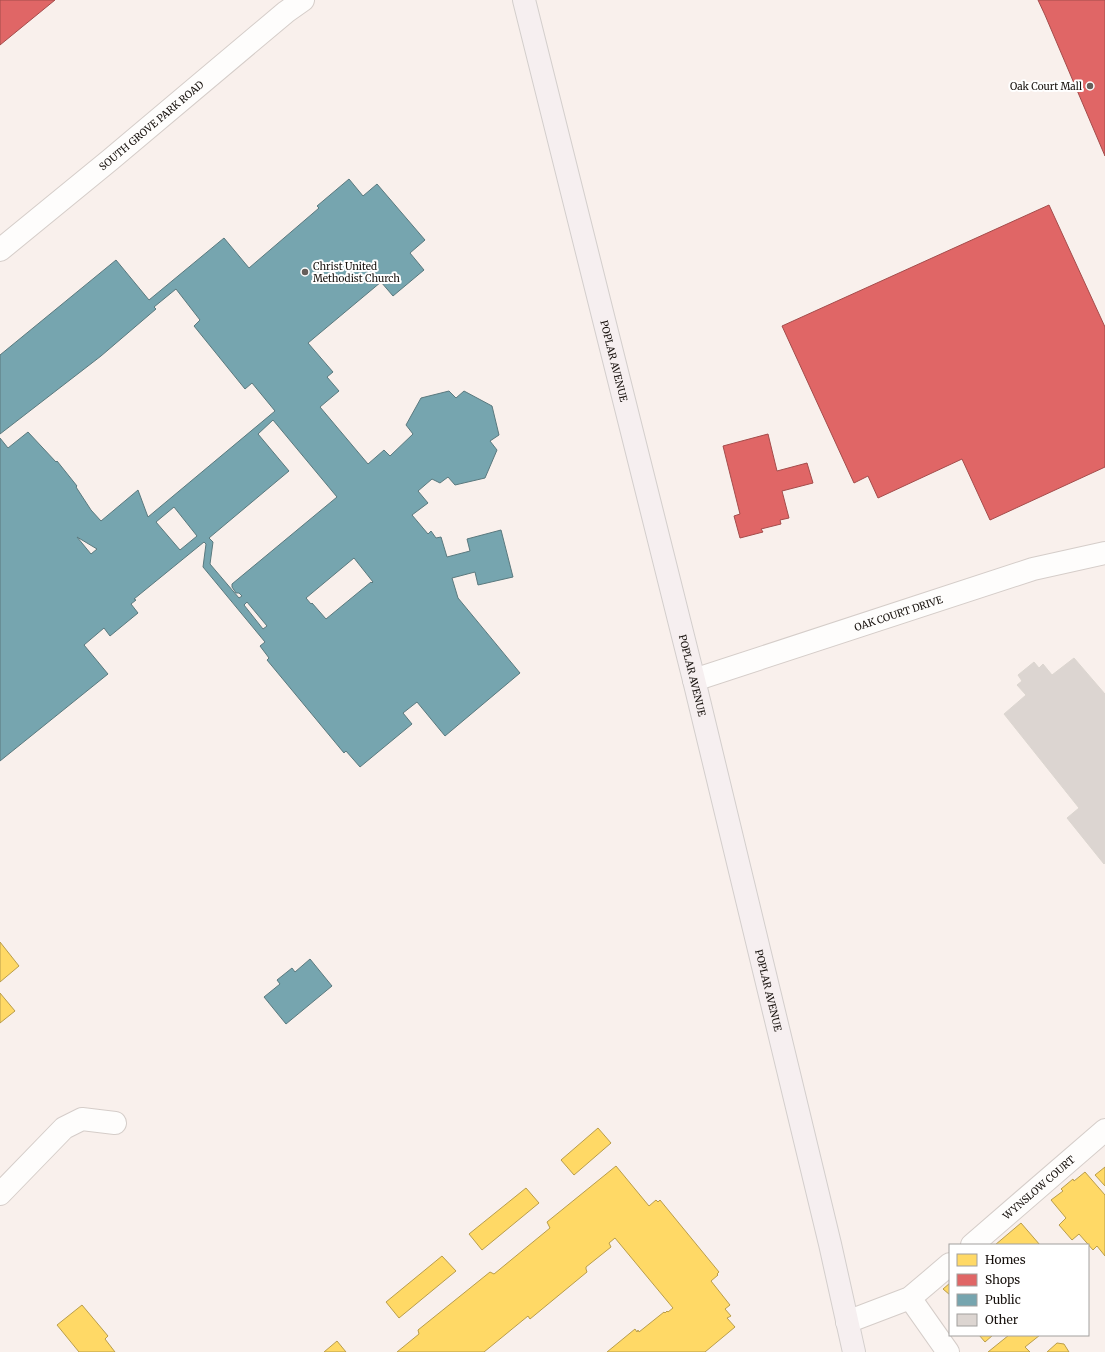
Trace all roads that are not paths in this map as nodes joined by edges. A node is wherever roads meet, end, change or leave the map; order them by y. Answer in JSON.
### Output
{"nodes":[{"id":1,"x":303,"y":0,"type":"edge"},
{"id":2,"x":524,"y":0,"type":"edge"},
{"id":3,"x":0,"y":250,"type":"edge"},
{"id":4,"x":1105,"y":553,"type":"edge"},
{"id":5,"x":694,"y":680,"type":"junction"},
{"id":6,"x":115,"y":1123,"type":"dead end"},
{"id":7,"x":1105,"y":1130,"type":"edge"},
{"id":8,"x":0,"y":1194,"type":"edge"},
{"id":9,"x":973,"y":1244,"type":"edge"},
{"id":10,"x":949,"y":1265,"type":"edge"},
{"id":11,"x":910,"y":1298,"type":"junction"},
{"id":12,"x":847,"y":1322,"type":"junction"},
{"id":13,"x":854,"y":1352,"type":"edge"},
{"id":14,"x":948,"y":1352,"type":"edge"}],
"edges":[{"from":1,"to":3,"type":"street","name":"SOUTH GROVE PARK ROAD"},
{"from":2,"to":5,"type":"main road","name":"POPLAR AVENUE"},
{"from":4,"to":5,"type":"street","name":"OAK COURT DRIVE"},
{"from":5,"to":12,"type":"main road","name":"POPLAR AVENUE"},
{"from":6,"to":8,"type":"street"},
{"from":7,"to":9,"type":"street","name":"WYNSLOW COURT"},
{"from":10,"to":11,"type":"street"},
{"from":11,"to":12,"type":"street"},
{"from":11,"to":14,"type":"street"},
{"from":12,"to":13,"type":"main road","name":"POPLAR AVENUE"}]}
